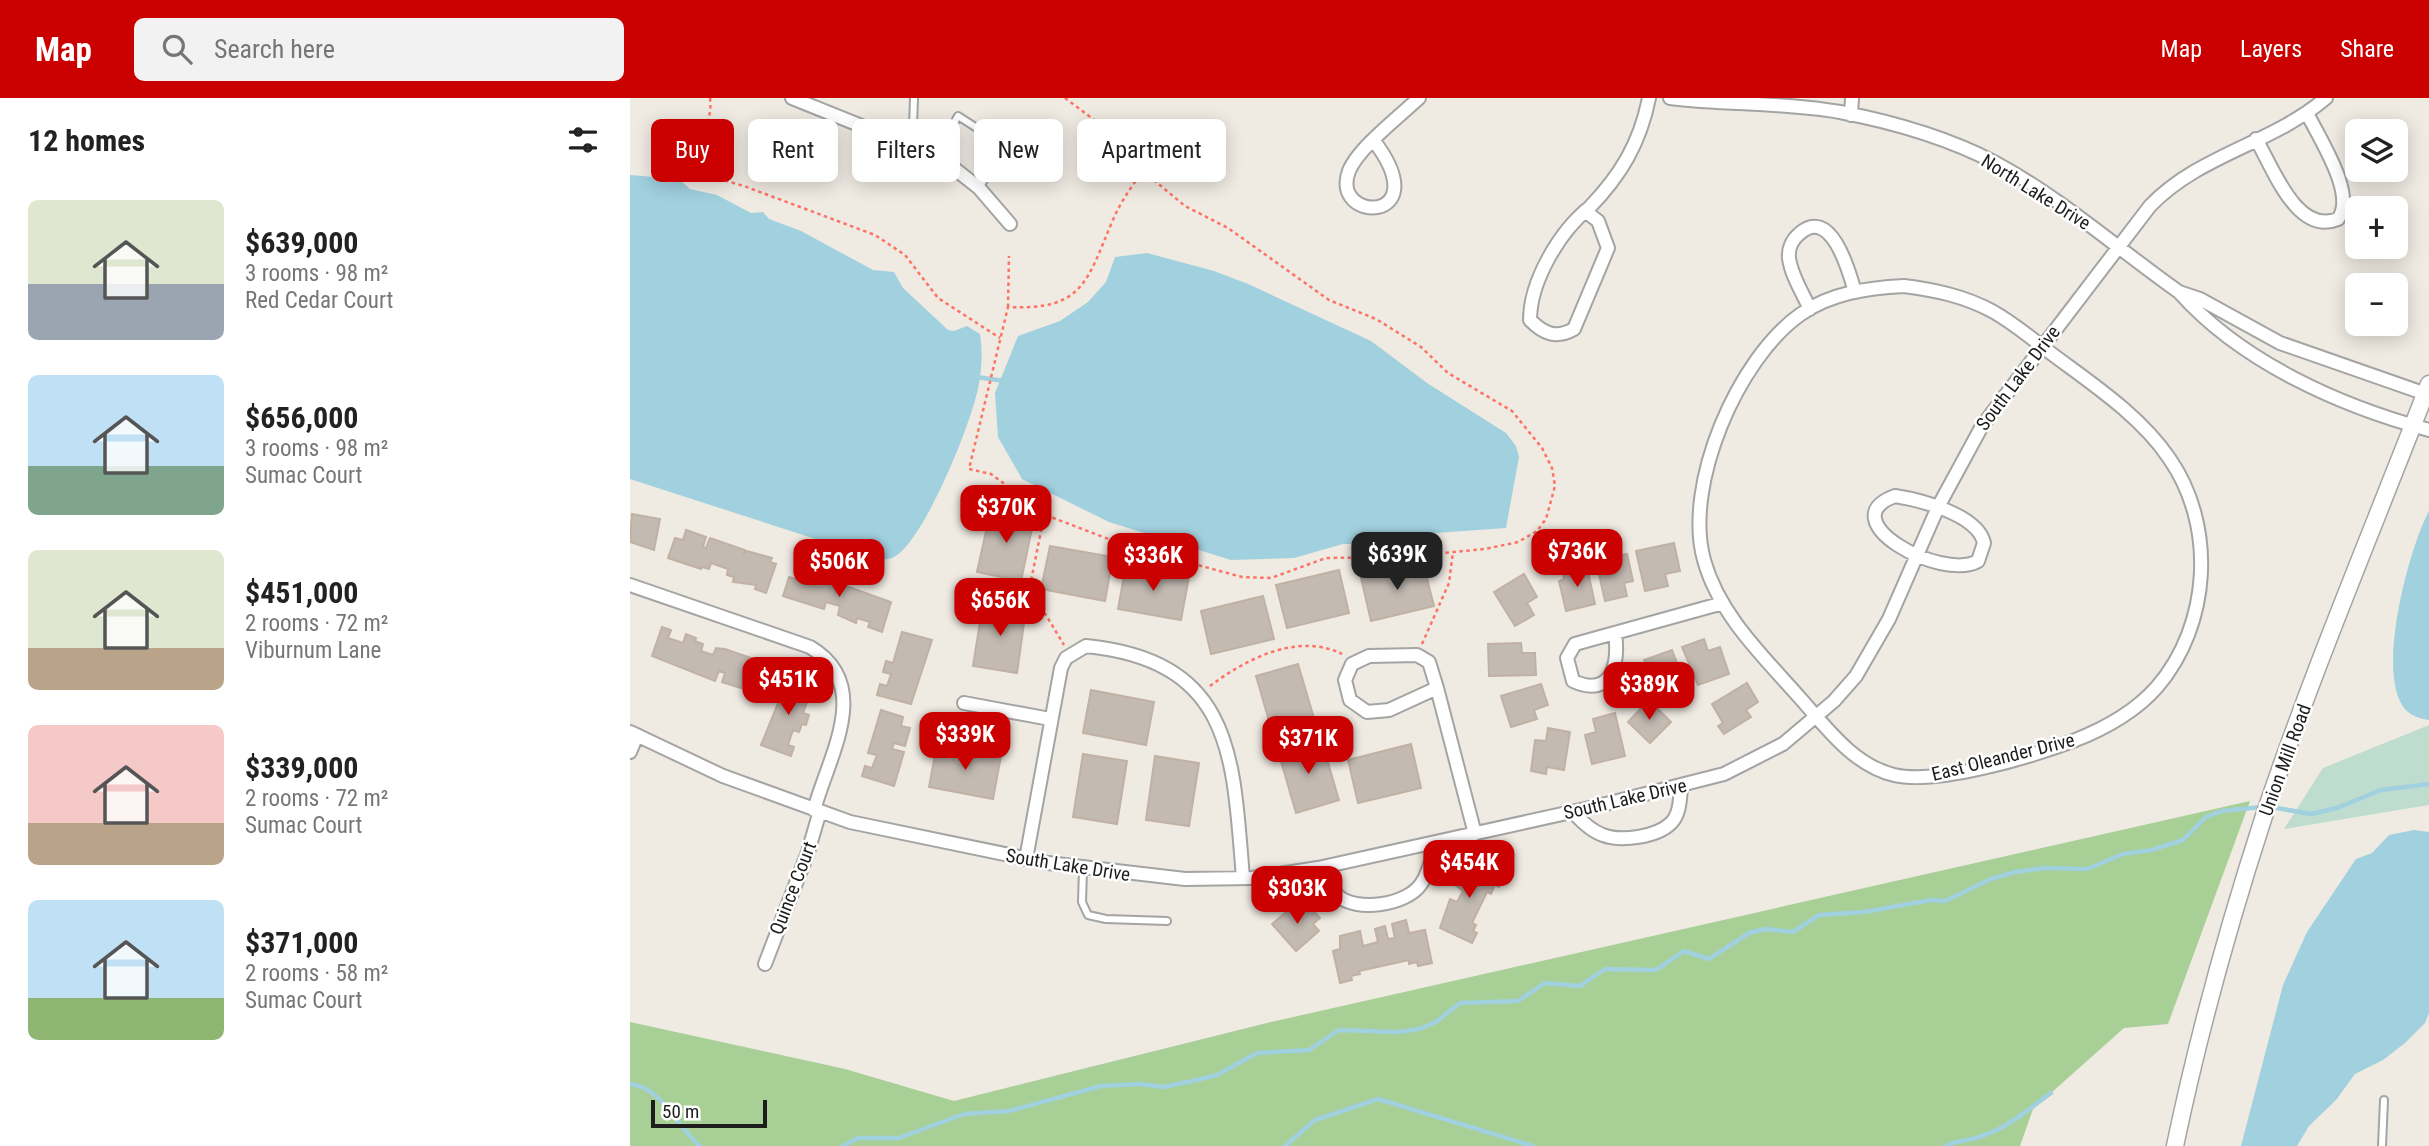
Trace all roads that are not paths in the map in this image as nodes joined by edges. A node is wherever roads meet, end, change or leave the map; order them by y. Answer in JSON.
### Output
{"nodes":[{"id":1,"x":792,"y":98,"type":"edge"},
{"id":2,"x":914,"y":98,"type":"edge"},
{"id":3,"x":1419,"y":98,"type":"edge"},
{"id":4,"x":1649,"y":98,"type":"edge"},
{"id":5,"x":1670,"y":98,"type":"edge"},
{"id":6,"x":1852,"y":98,"type":"edge"},
{"id":7,"x":2326,"y":98,"type":"edge"},
{"id":8,"x":2307,"y":113,"type":"junction"},
{"id":9,"x":1851,"y":115,"type":"junction"},
{"id":10,"x":913,"y":119,"type":"edge"},
{"id":11,"x":956,"y":119,"type":"edge"},
{"id":12,"x":852,"y":122,"type":"edge"},
{"id":13,"x":2256,"y":139,"type":"junction"},
{"id":14,"x":1374,"y":141,"type":"junction"},
{"id":15,"x":960,"y":174,"type":"edge"},
{"id":16,"x":979,"y":188,"type":"junction"},
{"id":17,"x":1585,"y":211,"type":"junction"},
{"id":18,"x":1010,"y":224,"type":"dead end"},
{"id":19,"x":2120,"y":247,"type":"junction"},
{"id":20,"x":1855,"y":292,"type":"junction"},
{"id":21,"x":2179,"y":292,"type":"junction"},
{"id":22,"x":1810,"y":309,"type":"junction"},
{"id":23,"x":2041,"y":346,"type":"junction"},
{"id":24,"x":2428,"y":391,"type":"edge"},
{"id":25,"x":2413,"y":426,"type":"junction"},
{"id":26,"x":2429,"y":430,"type":"edge"},
{"id":27,"x":1938,"y":507,"type":"junction"},
{"id":28,"x":1917,"y":555,"type":"junction"},
{"id":29,"x":630,"y":584,"type":"edge"},
{"id":30,"x":1723,"y":603,"type":"junction"},
{"id":31,"x":1615,"y":633,"type":"junction"},
{"id":32,"x":1437,"y":688,"type":"junction"},
{"id":33,"x":964,"y":703,"type":"dead end"},
{"id":34,"x":1816,"y":716,"type":"junction"},
{"id":35,"x":1050,"y":719,"type":"junction"},
{"id":36,"x":634,"y":734,"type":"edge"},
{"id":37,"x":630,"y":752,"type":"edge"},
{"id":38,"x":1681,"y":787,"type":"junction"},
{"id":39,"x":817,"y":811,"type":"junction"},
{"id":40,"x":1573,"y":812,"type":"junction"},
{"id":41,"x":1475,"y":834,"type":"junction"},
{"id":42,"x":1436,"y":843,"type":"junction"},
{"id":43,"x":1026,"y":859,"type":"junction"},
{"id":44,"x":1318,"y":868,"type":"junction"},
{"id":45,"x":1083,"y":869,"type":"junction"},
{"id":46,"x":1243,"y":878,"type":"junction"},
{"id":47,"x":1167,"y":921,"type":"dead end"},
{"id":48,"x":765,"y":964,"type":"dead end"},
{"id":49,"x":2384,"y":1100,"type":"dead end"},
{"id":50,"x":2175,"y":1146,"type":"edge"},
{"id":51,"x":2382,"y":1146,"type":"edge"}],
"edges":[{"from":1,"to":12,"type":"street"},
{"from":2,"to":10,"type":"lane"},
{"from":3,"to":14,"type":"street"},
{"from":4,"to":17,"type":"street"},
{"from":5,"to":9,"type":"street","name":"North Lake Drive"},
{"from":6,"to":9,"type":"street"},
{"from":7,"to":8,"type":"street","name":"South Lake Drive"},
{"from":8,"to":13,"type":"street","name":"South Lake Drive"},
{"from":8,"to":13,"type":"street"},
{"from":9,"to":19,"type":"street","name":"North Lake Drive"},
{"from":11,"to":16,"type":"lane"},
{"from":13,"to":19,"type":"street","name":"South Lake Drive"},
{"from":14,"to":14,"type":"street"},
{"from":15,"to":16,"type":"street"},
{"from":16,"to":18,"type":"street"},
{"from":17,"to":17,"type":"street"},
{"from":19,"to":21,"type":"street","name":"North Lake Drive"},
{"from":19,"to":23,"type":"street","name":"South Lake Drive"},
{"from":20,"to":22,"type":"street","name":"East Oleander Drive"},
{"from":20,"to":22,"type":"street"},
{"from":20,"to":23,"type":"street","name":"East Oleander Drive"},
{"from":21,"to":24,"type":"street","name":"North Lake Drive"},
{"from":21,"to":25,"type":"street","name":"North Lake Drive"},
{"from":22,"to":30,"type":"street","name":"East Oleander Drive"},
{"from":23,"to":27,"type":"street","name":"South Lake Drive"},
{"from":23,"to":34,"type":"street","name":"East Oleander Drive"},
{"from":24,"to":25,"type":"street","name":"Union Mill Road"},
{"from":25,"to":26,"type":"street","name":"North Lake Drive"},
{"from":25,"to":50,"type":"street","name":"Union Mill Road"},
{"from":27,"to":28,"type":"street","name":"South Lake Drive"},
{"from":27,"to":28,"type":"street"},
{"from":27,"to":28,"type":"street"},
{"from":28,"to":34,"type":"street","name":"South Lake Drive"},
{"from":29,"to":39,"type":"street","name":"Quince Court"},
{"from":30,"to":31,"type":"street"},
{"from":30,"to":34,"type":"street","name":"East Oleander Drive"},
{"from":31,"to":31,"type":"street"},
{"from":32,"to":32,"type":"street"},
{"from":32,"to":41,"type":"street"},
{"from":33,"to":35,"type":"street"},
{"from":34,"to":38,"type":"street","name":"South Lake Drive"},
{"from":35,"to":43,"type":"street"},
{"from":35,"to":46,"type":"street"},
{"from":36,"to":37,"type":"street"},
{"from":36,"to":39,"type":"street","name":"South Lake Drive"},
{"from":38,"to":40,"type":"street","name":"South Lake Drive"},
{"from":38,"to":40,"type":"street"},
{"from":39,"to":43,"type":"street","name":"South Lake Drive"},
{"from":39,"to":48,"type":"street","name":"Quince Court"},
{"from":40,"to":41,"type":"street","name":"South Lake Drive"},
{"from":41,"to":42,"type":"street","name":"South Lake Drive"},
{"from":42,"to":44,"type":"street","name":"South Lake Drive"},
{"from":42,"to":44,"type":"street"},
{"from":43,"to":45,"type":"street","name":"South Lake Drive"},
{"from":44,"to":46,"type":"street","name":"South Lake Drive"},
{"from":45,"to":46,"type":"street","name":"South Lake Drive"},
{"from":45,"to":47,"type":"lane"},
{"from":49,"to":51,"type":"lane"}]}
